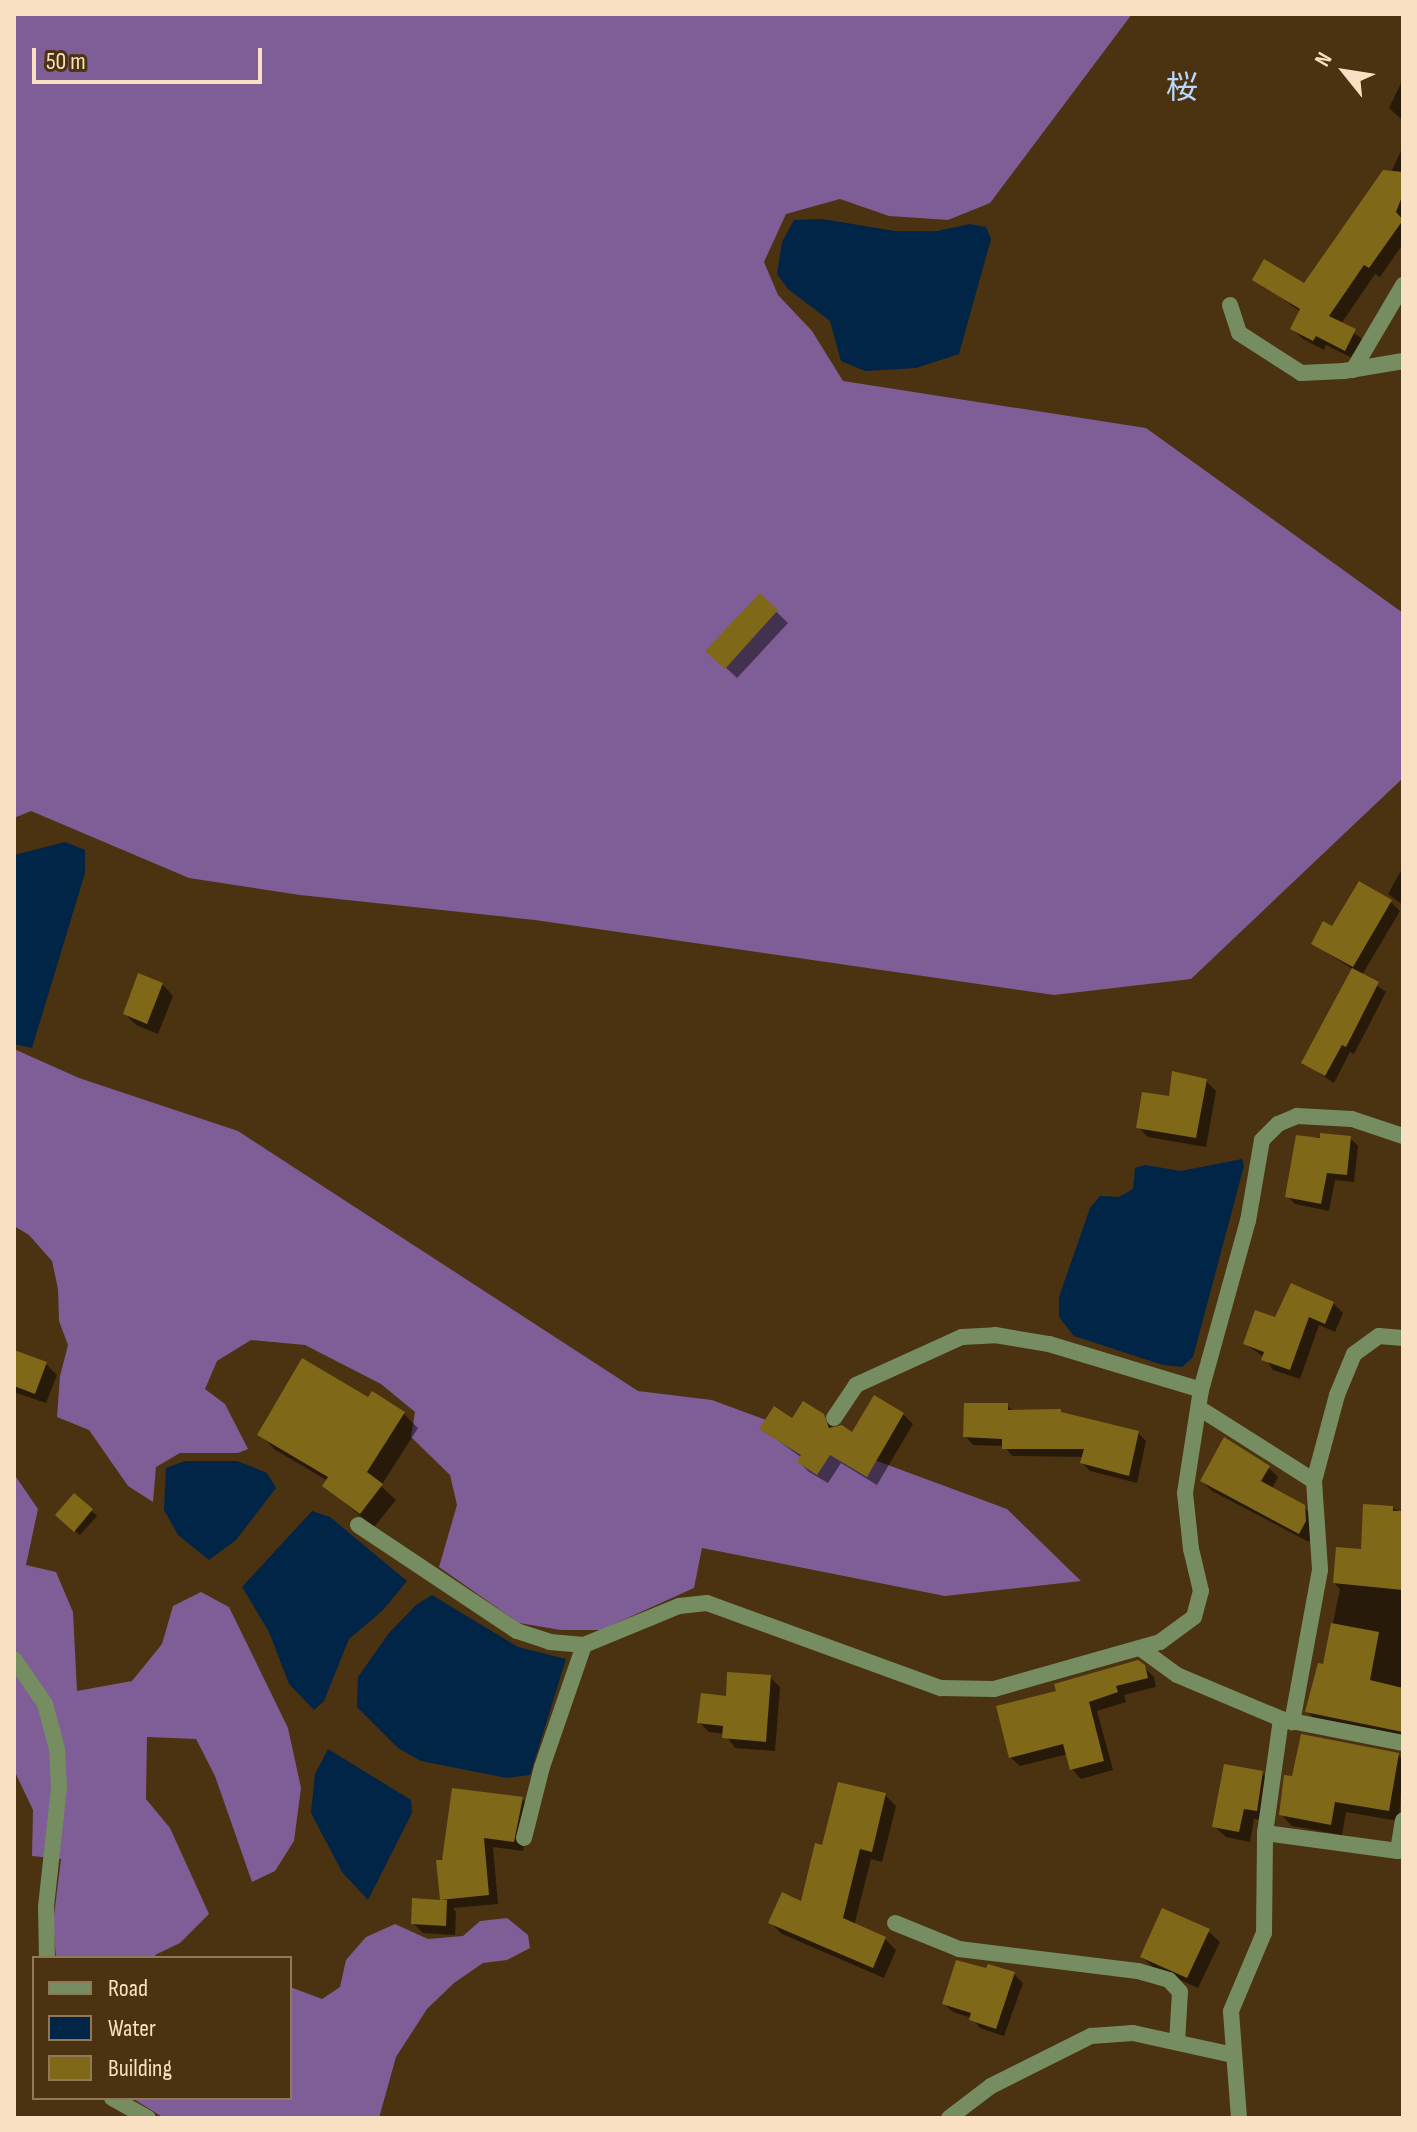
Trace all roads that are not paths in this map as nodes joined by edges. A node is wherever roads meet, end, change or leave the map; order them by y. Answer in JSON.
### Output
{"nodes":[{"id":1,"x":1403,"y":285,"type":"edge"},
{"id":2,"x":1230,"y":305,"type":"dead end"},
{"id":3,"x":1403,"y":361,"type":"edge"},
{"id":4,"x":1353,"y":370,"type":"junction"},
{"id":5,"x":1403,"y":1136,"type":"edge"},
{"id":6,"x":1403,"y":1338,"type":"edge"},
{"id":7,"x":1201,"y":1390,"type":"junction"},
{"id":8,"x":1199,"y":1408,"type":"junction"},
{"id":9,"x":834,"y":1418,"type":"dead end"},
{"id":10,"x":1314,"y":1481,"type":"junction"},
{"id":11,"x":358,"y":1525,"type":"dead end"},
{"id":12,"x":584,"y":1645,"type":"junction"},
{"id":13,"x":1140,"y":1648,"type":"junction"},
{"id":14,"x":14,"y":1659,"type":"edge"},
{"id":15,"x":1286,"y":1720,"type":"junction"},
{"id":16,"x":1403,"y":1743,"type":"edge"},
{"id":17,"x":1403,"y":1820,"type":"edge"},
{"id":18,"x":1265,"y":1833,"type":"junction"},
{"id":19,"x":524,"y":1838,"type":"dead end"},
{"id":20,"x":895,"y":1923,"type":"dead end"},
{"id":21,"x":47,"y":1956,"type":"edge"},
{"id":22,"x":1177,"y":2042,"type":"junction"},
{"id":23,"x":1233,"y":2055,"type":"junction"},
{"id":24,"x":116,"y":2100,"type":"edge"},
{"id":25,"x":148,"y":2118,"type":"edge"},
{"id":26,"x":949,"y":2118,"type":"edge"},
{"id":27,"x":1239,"y":2118,"type":"edge"}],
"edges":[{"from":1,"to":4,"type":"street"},
{"from":2,"to":4,"type":"street"},
{"from":3,"to":4,"type":"street"},
{"from":5,"to":7,"type":"street"},
{"from":6,"to":10,"type":"street"},
{"from":7,"to":8,"type":"street"},
{"from":7,"to":9,"type":"street"},
{"from":8,"to":10,"type":"street"},
{"from":8,"to":13,"type":"street"},
{"from":10,"to":15,"type":"street"},
{"from":11,"to":12,"type":"street"},
{"from":12,"to":13,"type":"street"},
{"from":12,"to":19,"type":"street"},
{"from":13,"to":15,"type":"street"},
{"from":14,"to":21,"type":"street"},
{"from":15,"to":16,"type":"street"},
{"from":15,"to":18,"type":"street"},
{"from":17,"to":18,"type":"street"},
{"from":18,"to":23,"type":"street"},
{"from":20,"to":22,"type":"street"},
{"from":22,"to":23,"type":"street"},
{"from":22,"to":26,"type":"street"},
{"from":23,"to":27,"type":"street"},
{"from":24,"to":25,"type":"street"}]}
